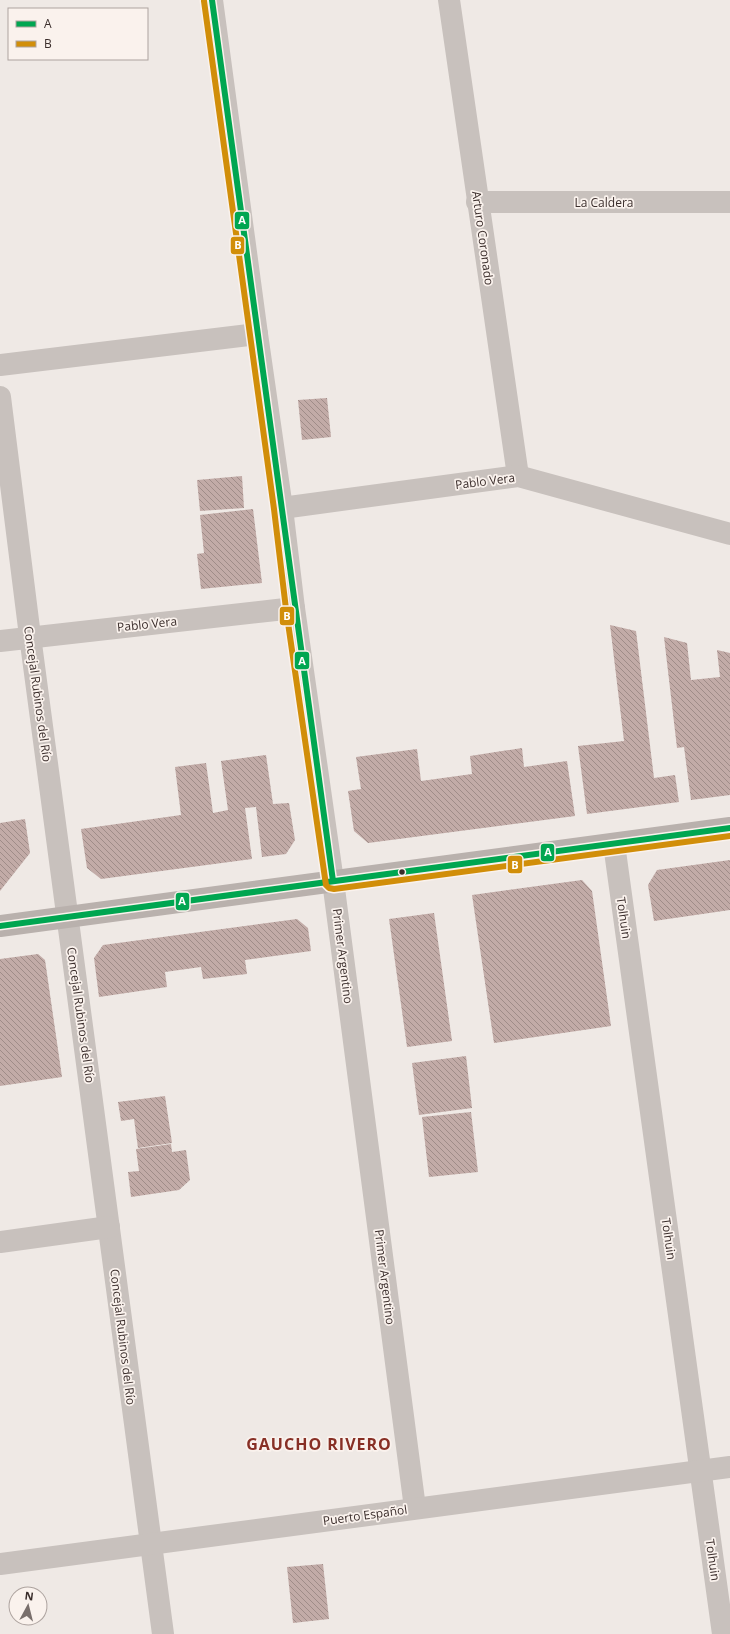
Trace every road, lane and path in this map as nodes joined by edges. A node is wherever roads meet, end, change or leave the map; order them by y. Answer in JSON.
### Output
{"nodes":[{"id":1,"x":212,"y":0,"type":"edge"},
{"id":2,"x":449,"y":0,"type":"edge"},
{"id":3,"x":477,"y":202,"type":"junction"},
{"id":4,"x":730,"y":202,"type":"edge"},
{"id":5,"x":257,"y":334,"type":"junction"},
{"id":6,"x":0,"y":365,"type":"edge"},
{"id":7,"x":0,"y":397,"type":"edge"},
{"id":8,"x":518,"y":476,"type":"junction"},
{"id":9,"x":282,"y":508,"type":"junction"},
{"id":10,"x":730,"y":534,"type":"edge"},
{"id":11,"x":294,"y":608,"type":"junction"},
{"id":12,"x":30,"y":636,"type":"junction"},
{"id":13,"x":0,"y":641,"type":"edge"},
{"id":14,"x":730,"y":828,"type":"edge"},
{"id":15,"x":614,"y":844,"type":"junction"},
{"id":16,"x":333,"y":881,"type":"junction"},
{"id":17,"x":68,"y":916,"type":"junction"},
{"id":18,"x":0,"y":926,"type":"edge"},
{"id":19,"x":109,"y":1226,"type":"junction"},
{"id":20,"x":0,"y":1242,"type":"edge"},
{"id":21,"x":730,"y":1467,"type":"edge"},
{"id":22,"x":701,"y":1471,"type":"junction"},
{"id":23,"x":415,"y":1508,"type":"junction"},
{"id":24,"x":150,"y":1545,"type":"junction"},
{"id":25,"x":0,"y":1564,"type":"edge"},
{"id":26,"x":163,"y":1634,"type":"edge"},
{"id":27,"x":723,"y":1634,"type":"edge"}],
"edges":[{"from":1,"to":5,"type":"street","name":"Primer Argentino"},
{"from":2,"to":3,"type":"street","name":"Arturo Coronado"},
{"from":3,"to":4,"type":"street","name":"La Caldera"},
{"from":3,"to":8,"type":"street","name":"Arturo Coronado"},
{"from":5,"to":6,"type":"street"},
{"from":5,"to":9,"type":"street","name":"Primer Argentino"},
{"from":7,"to":12,"type":"street","name":"Concejal Rubinos del Río"},
{"from":8,"to":9,"type":"street","name":"Pablo Vera"},
{"from":8,"to":10,"type":"street","name":"Pablo Vera"},
{"from":9,"to":11,"type":"street","name":"Primer Argentino"},
{"from":11,"to":12,"type":"street","name":"Pablo Vera"},
{"from":11,"to":16,"type":"street","name":"Primer Argentino"},
{"from":12,"to":13,"type":"street","name":"Pablo Vera"},
{"from":12,"to":17,"type":"street","name":"Concejal Rubinos del Río"},
{"from":14,"to":15,"type":"main road"},
{"from":15,"to":16,"type":"main road"},
{"from":15,"to":22,"type":"street","name":"Tolhuin"},
{"from":16,"to":17,"type":"main road"},
{"from":16,"to":23,"type":"street","name":"Primer Argentino"},
{"from":17,"to":18,"type":"main road"},
{"from":17,"to":19,"type":"street","name":"Concejal Rubinos del Río"},
{"from":19,"to":20,"type":"street"},
{"from":19,"to":24,"type":"street","name":"Concejal Rubinos del Río"},
{"from":21,"to":22,"type":"street","name":"Puerto Español"},
{"from":22,"to":23,"type":"street","name":"Puerto Español"},
{"from":22,"to":27,"type":"street","name":"Tolhuin"},
{"from":23,"to":24,"type":"street","name":"Puerto Español"},
{"from":24,"to":25,"type":"street","name":"Puerto Español"},
{"from":24,"to":26,"type":"street","name":"Concejal Rubinos del Río"}]}
